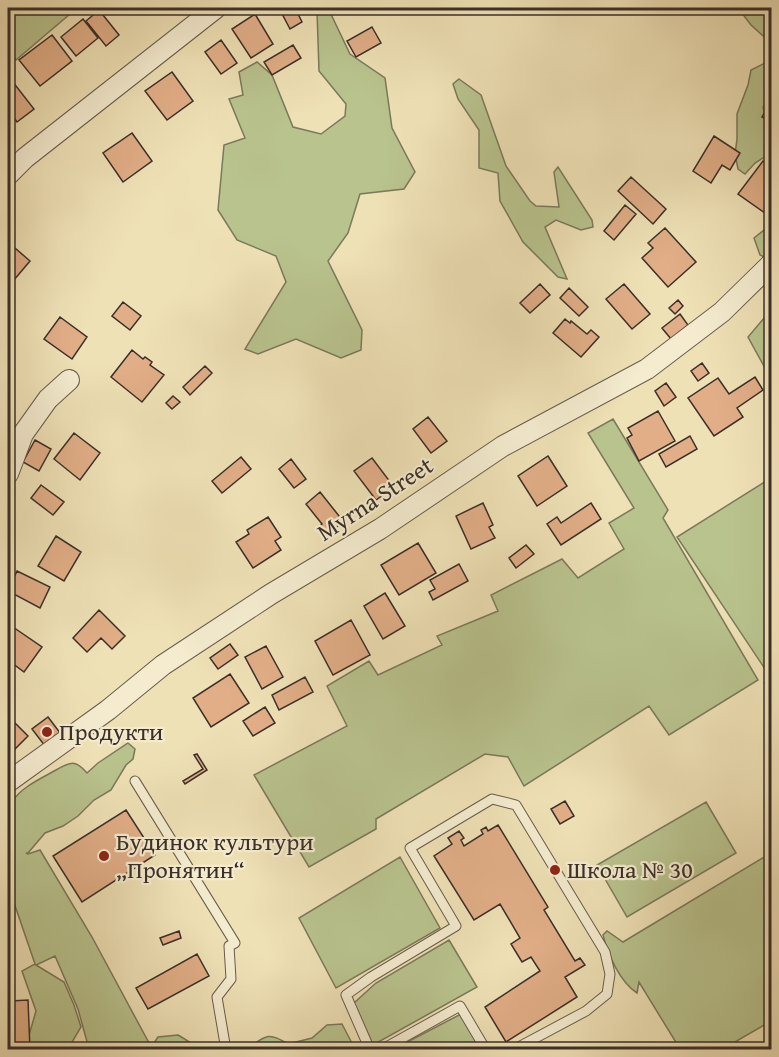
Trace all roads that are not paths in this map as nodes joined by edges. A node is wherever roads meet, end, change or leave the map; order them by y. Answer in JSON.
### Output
{"nodes":[{"id":1,"x":216,"y":8,"type":"edge"},
{"id":2,"x":8,"y":175,"type":"edge"},
{"id":3,"x":771,"y":263,"type":"edge"},
{"id":4,"x":69,"y":380,"type":"dead end"},
{"id":5,"x":8,"y":474,"type":"edge"},
{"id":6,"x":135,"y":781,"type":"dead end"},
{"id":7,"x":8,"y":782,"type":"edge"},
{"id":8,"x":226,"y":1050,"type":"edge"},
{"id":9,"x":370,"y":1050,"type":"edge"},
{"id":10,"x":381,"y":1050,"type":"edge"},
{"id":11,"x":486,"y":1050,"type":"edge"},
{"id":12,"x":513,"y":1050,"type":"edge"}],
"edges":[{"from":1,"to":2,"type":"street"},
{"from":3,"to":7,"type":"street","name":"Myrna Street"},
{"from":4,"to":5,"type":"street"},
{"from":6,"to":8,"type":"lane"},
{"from":9,"to":12,"type":"lane"},
{"from":10,"to":11,"type":"lane"}]}
